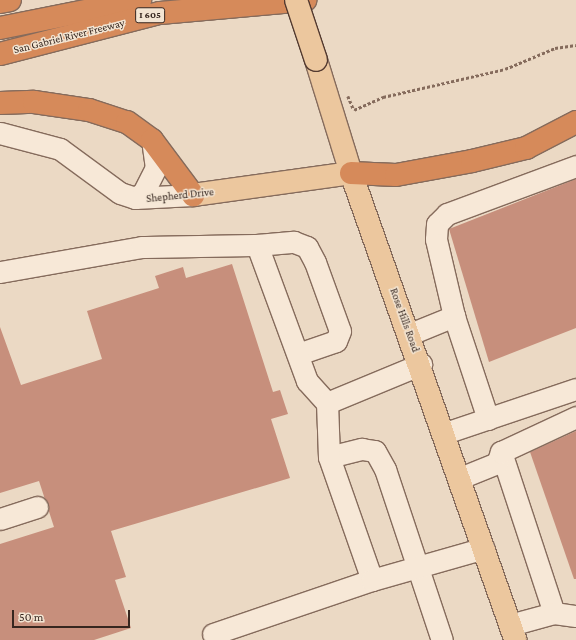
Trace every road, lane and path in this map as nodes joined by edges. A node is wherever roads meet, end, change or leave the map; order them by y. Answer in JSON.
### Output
{"nodes":[{"id":1,"x":10,"y":0,"type":"edge"},
{"id":2,"x":140,"y":0,"type":"edge"},
{"id":3,"x":296,"y":0,"type":"edge"},
{"id":4,"x":305,"y":0,"type":"edge"},
{"id":5,"x":0,"y":2,"type":"edge"},
{"id":6,"x":0,"y":28,"type":"edge"},
{"id":7,"x":576,"y":45,"type":"edge"},
{"id":8,"x":0,"y":54,"type":"edge"},
{"id":9,"x":345,"y":88,"type":"dead end"},
{"id":10,"x":0,"y":103,"type":"edge"},
{"id":11,"x":576,"y":122,"type":"edge"},
{"id":12,"x":0,"y":133,"type":"edge"},
{"id":13,"x":152,"y":140,"type":"junction"},
{"id":14,"x":576,"y":166,"type":"edge"},
{"id":15,"x":351,"y":173,"type":"junction"},
{"id":16,"x":193,"y":194,"type":"junction"},
{"id":17,"x":135,"y":198,"type":"junction"},
{"id":18,"x":257,"y":245,"type":"junction"},
{"id":19,"x":0,"y":272,"type":"edge"},
{"id":20,"x":454,"y":316,"type":"junction"},
{"id":21,"x":410,"y":334,"type":"junction"},
{"id":22,"x":298,"y":354,"type":"junction"},
{"id":23,"x":421,"y":364,"type":"junction"},
{"id":24,"x":576,"y":389,"type":"edge"},
{"id":25,"x":327,"y":403,"type":"junction"},
{"id":26,"x":576,"y":417,"type":"edge"},
{"id":27,"x":488,"y":419,"type":"junction"},
{"id":28,"x":445,"y":433,"type":"junction"},
{"id":29,"x":501,"y":452,"type":"junction"},
{"id":30,"x":329,"y":457,"type":"junction"},
{"id":31,"x":460,"y":478,"type":"junction"},
{"id":32,"x":37,"y":507,"type":"dead end"},
{"id":33,"x":0,"y":519,"type":"edge"},
{"id":34,"x":484,"y":548,"type":"junction"},
{"id":35,"x":420,"y":568,"type":"junction"},
{"id":36,"x":372,"y":580,"type":"junction"},
{"id":37,"x":554,"y":613,"type":"junction"},
{"id":38,"x":576,"y":616,"type":"edge"},
{"id":39,"x":512,"y":633,"type":"edge"},
{"id":40,"x":213,"y":634,"type":"dead end"},
{"id":41,"x":442,"y":640,"type":"edge"}],
"edges":[{"from":1,"to":5,"type":"highway"},
{"from":2,"to":6,"type":"highway"},
{"from":3,"to":15,"type":"main road","name":"Rose Hills Road","bridge":true},
{"from":4,"to":8,"type":"highway","name":"San Gabriel River Freeway","number":"I 605"},
{"from":7,"to":9,"type":"path"},
{"from":10,"to":13,"type":"highway"},
{"from":11,"to":15,"type":"highway"},
{"from":12,"to":17,"type":"street","name":"Shepherd Drive"},
{"from":13,"to":16,"type":"highway"},
{"from":13,"to":17,"type":"street"},
{"from":14,"to":20,"type":"street"},
{"from":15,"to":16,"type":"main road","name":"Shepherd Drive"},
{"from":15,"to":21,"type":"main road","name":"Rose Hills Road"},
{"from":16,"to":17,"type":"street","name":"Shepherd Drive"},
{"from":18,"to":19,"type":"street"},
{"from":18,"to":22,"type":"street"},
{"from":18,"to":22,"type":"street"},
{"from":20,"to":21,"type":"street"},
{"from":20,"to":27,"type":"street"},
{"from":21,"to":23,"type":"main road","name":"Rose Hills Road"},
{"from":22,"to":25,"type":"street"},
{"from":23,"to":25,"type":"street"},
{"from":23,"to":28,"type":"main road","name":"Rose Hills Road"},
{"from":24,"to":27,"type":"street"},
{"from":25,"to":30,"type":"street"},
{"from":26,"to":29,"type":"street"},
{"from":27,"to":28,"type":"street"},
{"from":28,"to":31,"type":"main road","name":"Rose Hills Road"},
{"from":29,"to":31,"type":"street"},
{"from":29,"to":37,"type":"street"},
{"from":30,"to":35,"type":"street"},
{"from":30,"to":36,"type":"street"},
{"from":31,"to":34,"type":"main road","name":"Rose Hills Road"},
{"from":32,"to":33,"type":"street"},
{"from":34,"to":35,"type":"street"},
{"from":34,"to":39,"type":"main road","name":"Rose Hills Road"},
{"from":35,"to":36,"type":"street"},
{"from":35,"to":41,"type":"street"},
{"from":36,"to":40,"type":"street"},
{"from":37,"to":38,"type":"street"},
{"from":37,"to":39,"type":"street"}]}
